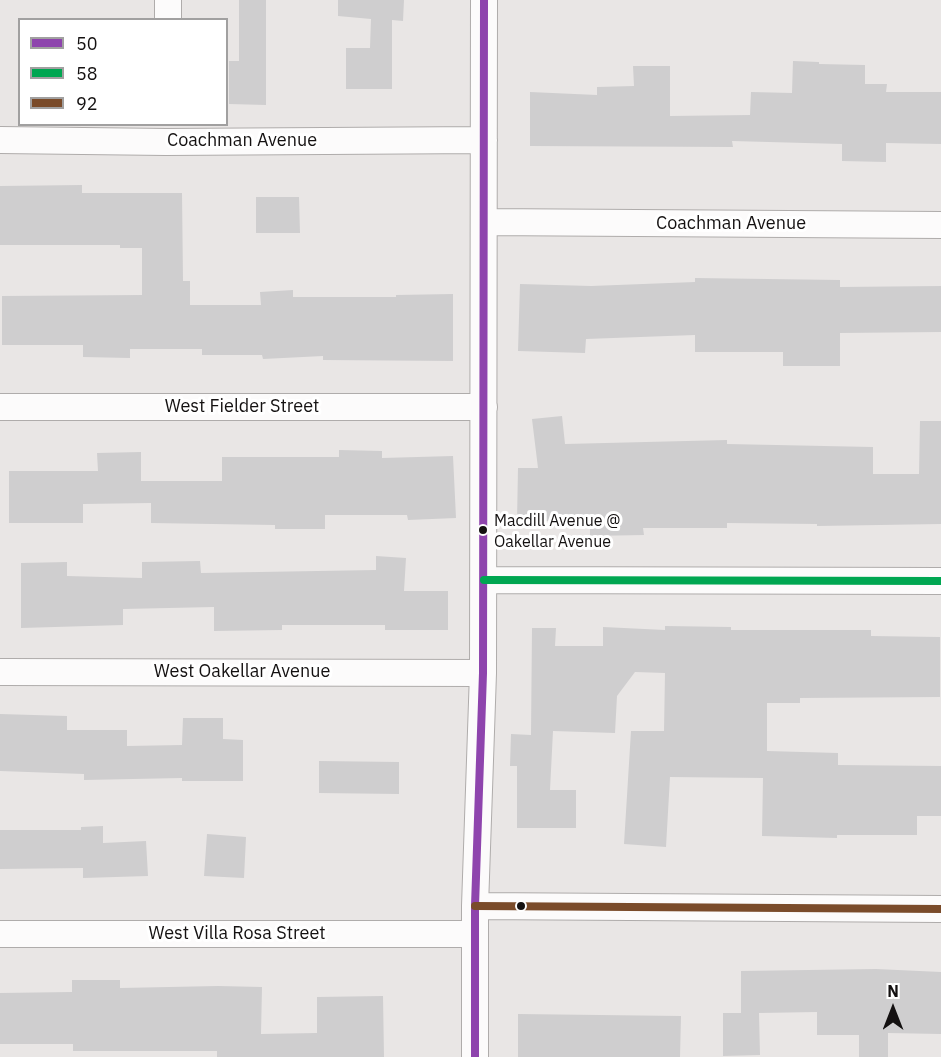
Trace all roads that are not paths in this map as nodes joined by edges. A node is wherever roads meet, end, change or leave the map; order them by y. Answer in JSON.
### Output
{"nodes":[{"id":1,"x":168,"y":0,"type":"edge"},
{"id":2,"x":484,"y":0,"type":"edge"},
{"id":3,"x":168,"y":18,"type":"edge"},
{"id":4,"x":166,"y":133,"type":"edge"},
{"id":5,"x":0,"y":140,"type":"edge"},
{"id":6,"x":484,"y":140,"type":"junction"},
{"id":7,"x":484,"y":222,"type":"junction"},
{"id":8,"x":941,"y":225,"type":"edge"},
{"id":9,"x":0,"y":407,"type":"edge"},
{"id":10,"x":484,"y":407,"type":"junction"},
{"id":11,"x":484,"y":580,"type":"junction"},
{"id":12,"x":941,"y":581,"type":"edge"},
{"id":13,"x":0,"y":672,"type":"edge"},
{"id":14,"x":483,"y":672,"type":"junction"},
{"id":15,"x":475,"y":906,"type":"junction"},
{"id":16,"x":941,"y":909,"type":"edge"},
{"id":17,"x":0,"y":934,"type":"edge"},
{"id":18,"x":475,"y":934,"type":"junction"},
{"id":19,"x":475,"y":1057,"type":"edge"}],
"edges":[{"from":1,"to":3,"type":"street"},
{"from":2,"to":6,"type":"street"},
{"from":4,"to":5,"type":"street","name":"Coachman Avenue"},
{"from":4,"to":6,"type":"street","name":"Coachman Avenue"},
{"from":6,"to":7,"type":"street"},
{"from":7,"to":8,"type":"street","name":"Coachman Avenue"},
{"from":7,"to":10,"type":"street"},
{"from":9,"to":10,"type":"street","name":"West Fielder Street"},
{"from":10,"to":11,"type":"street"},
{"from":11,"to":12,"type":"street"},
{"from":11,"to":14,"type":"street"},
{"from":13,"to":14,"type":"street","name":"West Oakellar Avenue"},
{"from":14,"to":15,"type":"street"},
{"from":15,"to":16,"type":"street"},
{"from":15,"to":18,"type":"street"},
{"from":17,"to":18,"type":"street","name":"West Villa Rosa Street"},
{"from":18,"to":19,"type":"street"}]}
